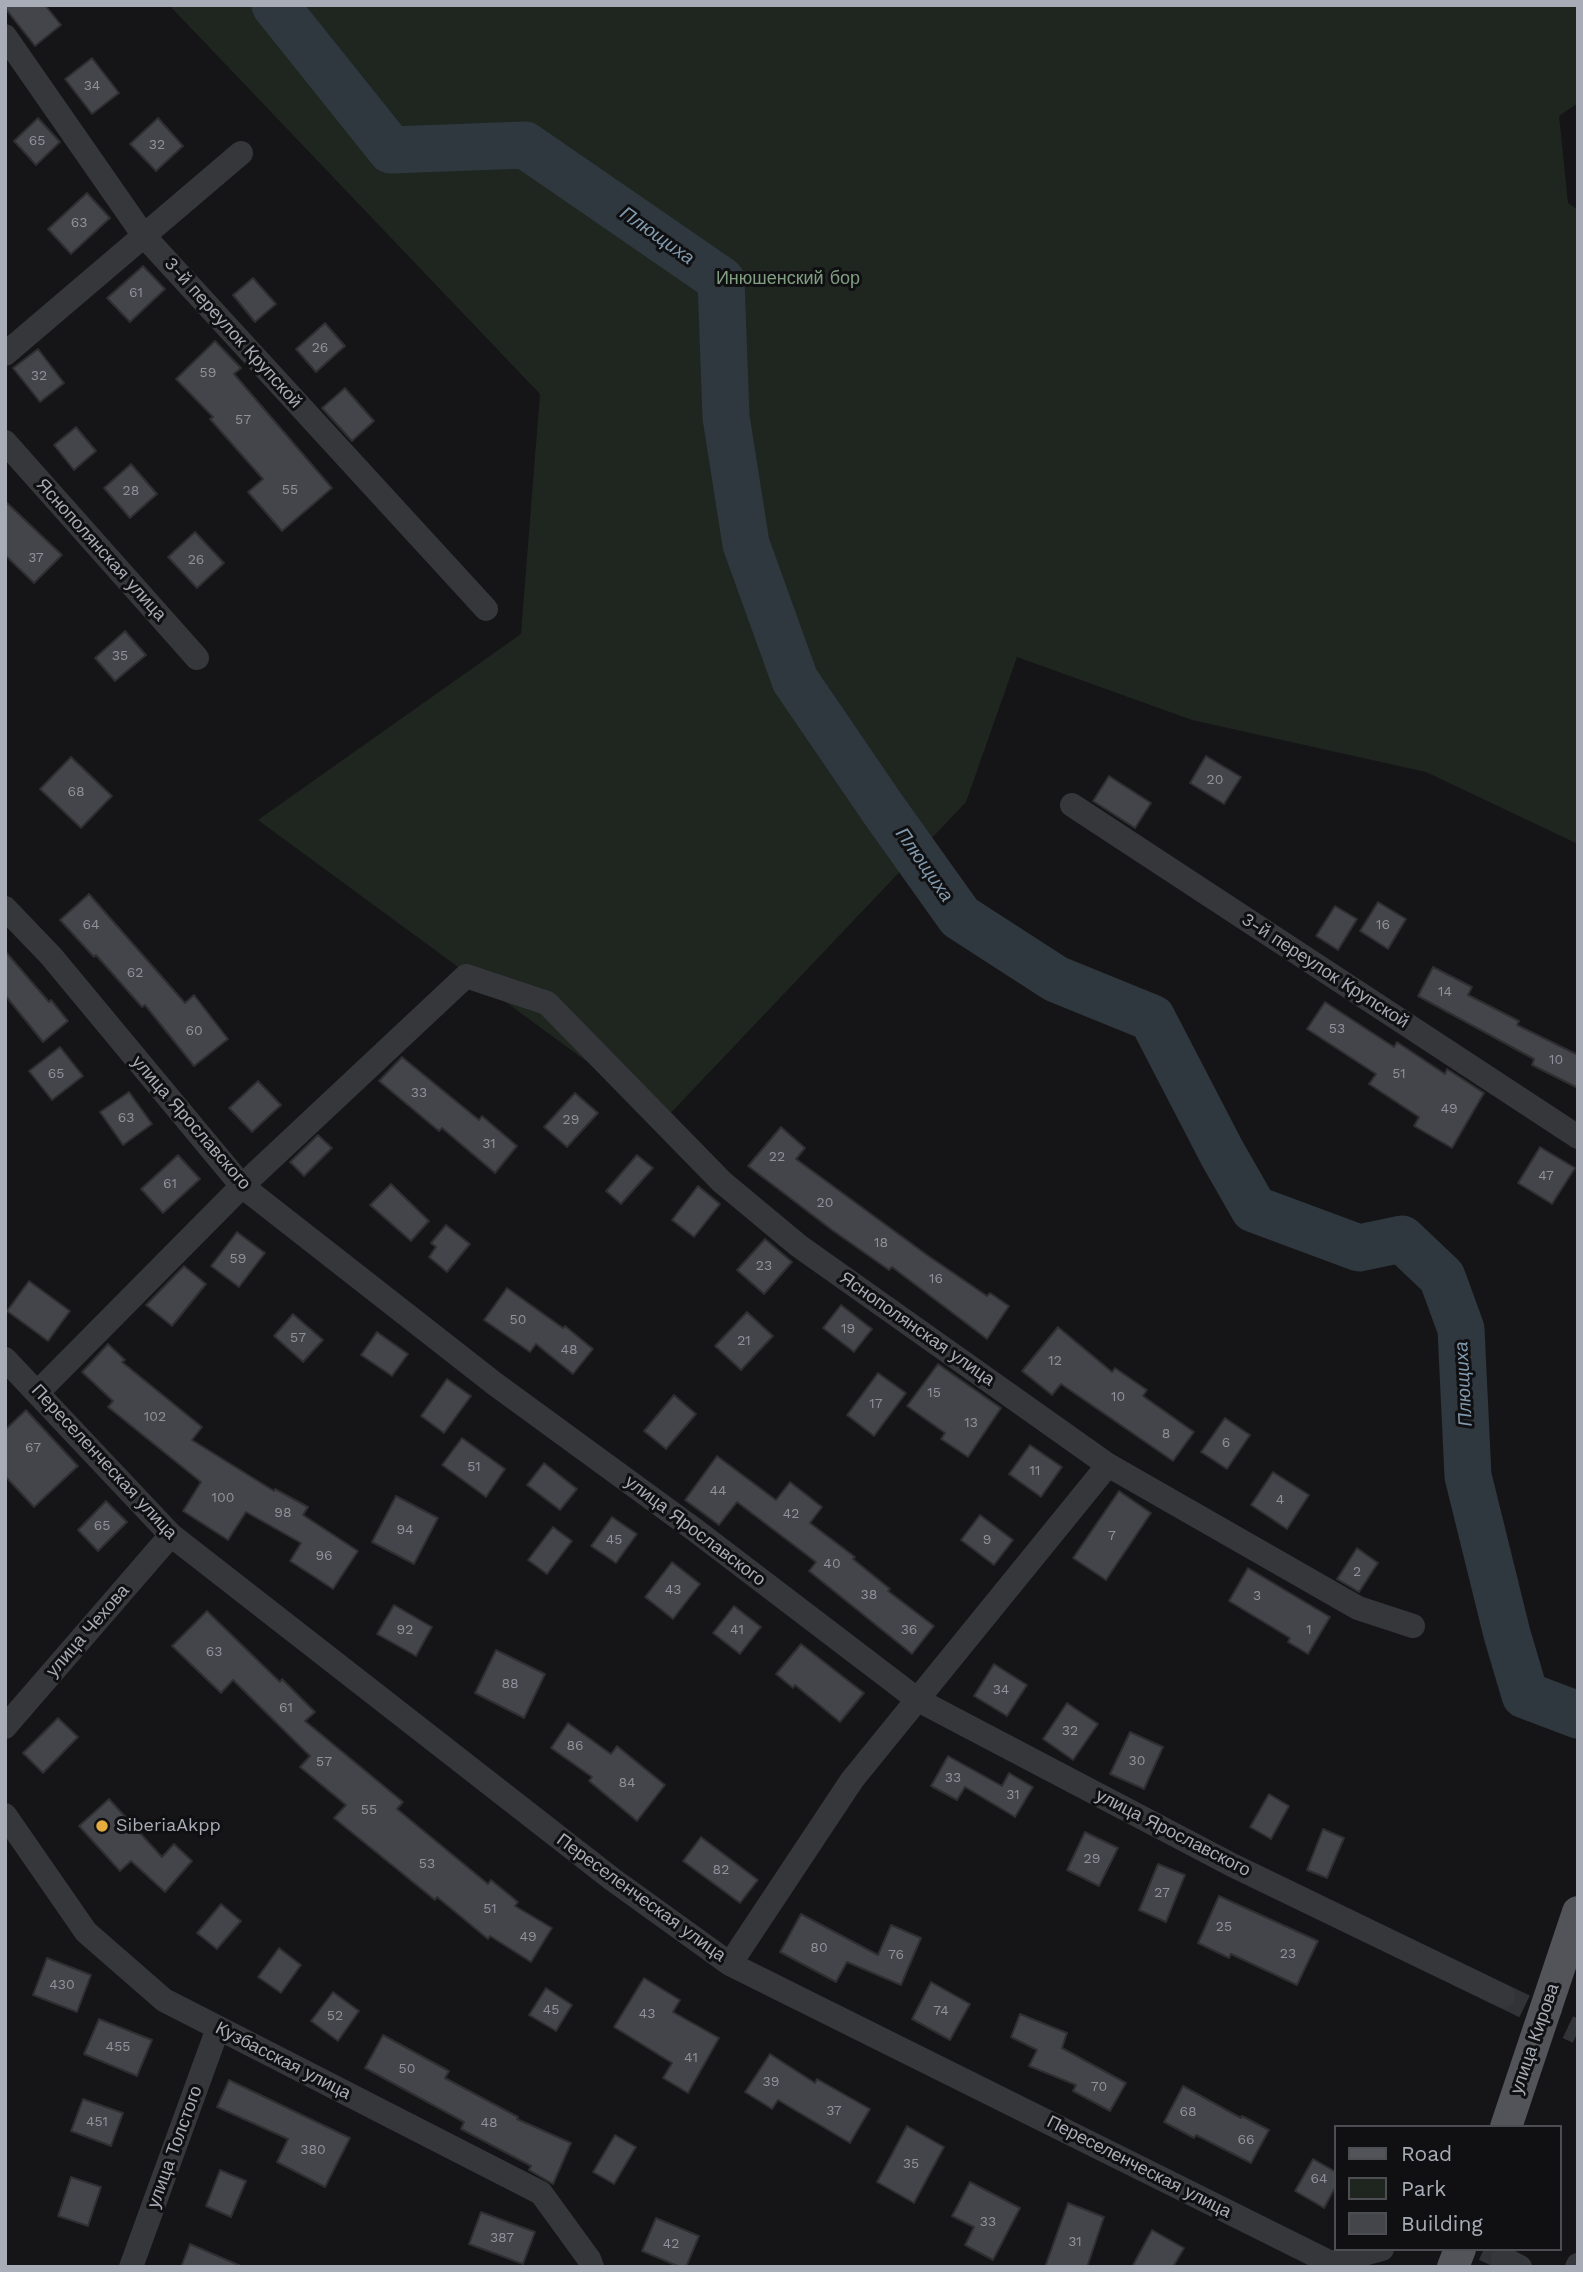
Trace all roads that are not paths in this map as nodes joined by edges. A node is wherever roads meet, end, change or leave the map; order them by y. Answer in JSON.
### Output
{"nodes":[{"id":1,"x":5,"y":36,"type":"edge"},
{"id":2,"x":241,"y":153,"type":"dead end"},
{"id":3,"x":145,"y":236,"type":"junction"},
{"id":4,"x":5,"y":354,"type":"edge"},
{"id":5,"x":5,"y":442,"type":"edge"},
{"id":6,"x":486,"y":608,"type":"dead end"},
{"id":7,"x":197,"y":658,"type":"dead end"},
{"id":8,"x":1072,"y":805,"type":"dead end"},
{"id":9,"x":5,"y":908,"type":"edge"},
{"id":10,"x":1578,"y":1137,"type":"edge"},
{"id":11,"x":242,"y":1186,"type":"junction"},
{"id":12,"x":5,"y":1359,"type":"edge"},
{"id":13,"x":38,"y":1392,"type":"junction"},
{"id":14,"x":1108,"y":1465,"type":"junction"},
{"id":15,"x":171,"y":1535,"type":"junction"},
{"id":16,"x":1413,"y":1626,"type":"dead end"},
{"id":17,"x":918,"y":1700,"type":"junction"},
{"id":18,"x":5,"y":1727,"type":"edge"},
{"id":19,"x":5,"y":1815,"type":"edge"},
{"id":20,"x":1578,"y":1912,"type":"edge"},
{"id":21,"x":730,"y":1964,"type":"junction"},
{"id":22,"x":1503,"y":1996,"type":"tunnel mouth"},
{"id":23,"x":218,"y":2028,"type":"junction"},
{"id":24,"x":1507,"y":2125,"type":"edge"},
{"id":25,"x":1375,"y":2251,"type":"edge"},
{"id":26,"x":589,"y":2264,"type":"edge"},
{"id":27,"x":131,"y":2267,"type":"edge"}],
"edges":[{"from":1,"to":3,"type":"street","name":"3-й переулок Крупской"},
{"from":2,"to":3,"type":"street"},
{"from":3,"to":4,"type":"street"},
{"from":3,"to":6,"type":"street","name":"3-й переулок Крупской"},
{"from":5,"to":7,"type":"street","name":"Яснополянская улица"},
{"from":8,"to":10,"type":"street","name":"3-й переулок Крупской"},
{"from":9,"to":11,"type":"street","name":"улица Ярославского"},
{"from":11,"to":13,"type":"street"},
{"from":11,"to":14,"type":"street","name":"Яснополянская улица"},
{"from":11,"to":17,"type":"street","name":"улица Ярославского"},
{"from":12,"to":13,"type":"street","name":"Переселенческая улица"},
{"from":13,"to":15,"type":"street","name":"Переселенческая улица"},
{"from":14,"to":16,"type":"street","name":"Яснополянская улица"},
{"from":14,"to":17,"type":"street"},
{"from":15,"to":18,"type":"street","name":"улица Чехова"},
{"from":15,"to":21,"type":"street","name":"Переселенческая улица"},
{"from":17,"to":21,"type":"street"},
{"from":17,"to":22,"type":"street","name":"улица Ярославского"},
{"from":19,"to":23,"type":"street","name":"Кузбасская улица"},
{"from":20,"to":24,"type":"main road","name":"улица Кирова","bridge":true},
{"from":21,"to":25,"type":"street","name":"Переселенческая улица"},
{"from":23,"to":26,"type":"street","name":"Кузбасская улица"},
{"from":23,"to":27,"type":"street","name":"улица Толстого"}]}
